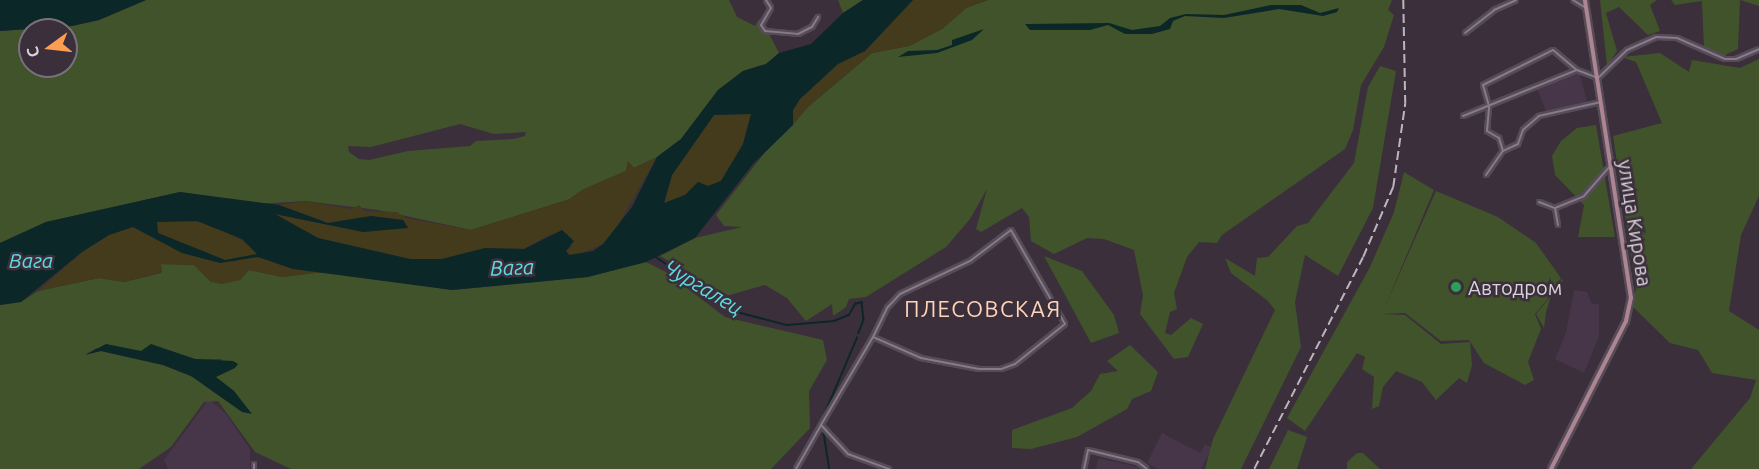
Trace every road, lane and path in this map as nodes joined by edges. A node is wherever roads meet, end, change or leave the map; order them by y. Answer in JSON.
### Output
{"nodes":[{"id":1,"x":766,"y":0,"type":"edge"},
{"id":2,"x":1516,"y":0,"type":"edge"},
{"id":3,"x":1573,"y":0,"type":"edge"},
{"id":4,"x":1585,"y":0,"type":"edge"},
{"id":5,"x":1586,"y":8,"type":"junction"},
{"id":6,"x":818,"y":17,"type":"dead end"},
{"id":7,"x":1465,"y":33,"type":"dead end"},
{"id":8,"x":1759,"y":49,"type":"edge"},
{"id":9,"x":1577,"y":70,"type":"junction"},
{"id":10,"x":1598,"y":78,"type":"junction"},
{"id":11,"x":1601,"y":102,"type":"junction"},
{"id":12,"x":1489,"y":106,"type":"junction"},
{"id":13,"x":1463,"y":116,"type":"dead end"},
{"id":14,"x":1503,"y":152,"type":"junction"},
{"id":15,"x":1611,"y":165,"type":"junction"},
{"id":16,"x":1486,"y":175,"type":"dead end"},
{"id":17,"x":1539,"y":202,"type":"dead end"},
{"id":18,"x":1555,"y":208,"type":"junction"},
{"id":19,"x":1558,"y":225,"type":"dead end"},
{"id":20,"x":873,"y":337,"type":"junction"},
{"id":21,"x":821,"y":425,"type":"junction"},
{"id":22,"x":254,"y":464,"type":"dead end"},
{"id":23,"x":254,"y":469,"type":"edge"},
{"id":24,"x":796,"y":469,"type":"edge"},
{"id":25,"x":889,"y":469,"type":"edge"},
{"id":26,"x":1084,"y":469,"type":"edge"},
{"id":27,"x":1147,"y":469,"type":"edge"},
{"id":28,"x":1551,"y":469,"type":"edge"}],
"edges":[{"from":1,"to":6,"type":"street"},
{"from":2,"to":7,"type":"street"},
{"from":3,"to":5,"type":"street"},
{"from":4,"to":5,"type":"main road","name":"улица Кирова"},
{"from":5,"to":10,"type":"main road","name":"улица Кирова"},
{"from":8,"to":10,"type":"street"},
{"from":9,"to":10,"type":"street"},
{"from":9,"to":12,"type":"street"},
{"from":9,"to":12,"type":"street"},
{"from":10,"to":11,"type":"main road","name":"улица Кирова"},
{"from":11,"to":14,"type":"street"},
{"from":11,"to":15,"type":"main road","name":"улица Кирова"},
{"from":12,"to":13,"type":"street"},
{"from":12,"to":14,"type":"street"},
{"from":14,"to":16,"type":"street"},
{"from":15,"to":18,"type":"street"},
{"from":15,"to":28,"type":"main road","name":"улица Кирова"},
{"from":17,"to":18,"type":"street"},
{"from":18,"to":19,"type":"street"},
{"from":20,"to":20,"type":"street"},
{"from":20,"to":21,"type":"street"},
{"from":21,"to":24,"type":"street"},
{"from":21,"to":25,"type":"street"},
{"from":22,"to":23,"type":"street"},
{"from":26,"to":27,"type":"street"}]}
